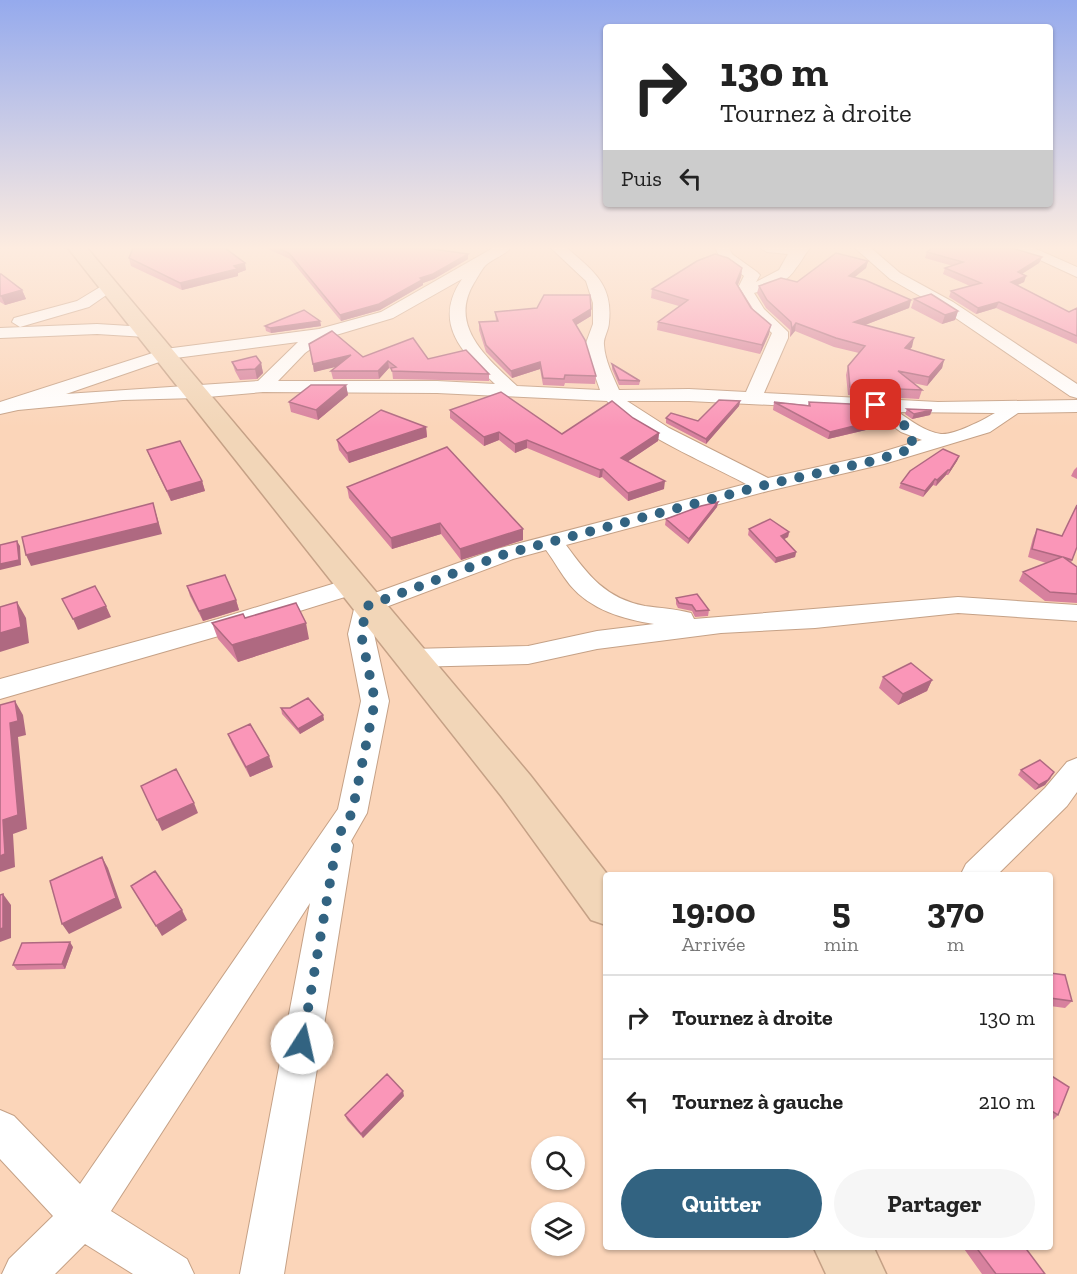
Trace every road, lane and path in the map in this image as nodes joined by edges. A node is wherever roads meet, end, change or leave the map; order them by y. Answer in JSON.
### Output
{"nodes":[{"id":1,"x":71,"y":307,"type":"edge"},
{"id":2,"x":127,"y":307,"type":"edge"},
{"id":3,"x":400,"y":307,"type":"edge"},
{"id":4,"x":457,"y":307,"type":"edge"},
{"id":5,"x":600,"y":307,"type":"edge"},
{"id":6,"x":755,"y":307,"type":"edge"},
{"id":7,"x":951,"y":307,"type":"edge"},
{"id":8,"x":0,"y":328,"type":"edge"},
{"id":9,"x":0,"y":333,"type":"edge"},
{"id":10,"x":320,"y":334,"type":"junction"},
{"id":11,"x":155,"y":343,"type":"junction"},
{"id":12,"x":263,"y":386,"type":"junction"},
{"id":13,"x":196,"y":392,"type":"junction"},
{"id":14,"x":513,"y":392,"type":"junction"},
{"id":15,"x":1077,"y":392,"type":"edge"},
{"id":16,"x":612,"y":396,"type":"junction"},
{"id":17,"x":753,"y":398,"type":"junction"},
{"id":18,"x":876,"y":405,"type":"junction"},
{"id":19,"x":9,"y":406,"type":"edge"},
{"id":20,"x":1077,"y":406,"type":"edge"},
{"id":21,"x":1013,"y":407,"type":"junction"},
{"id":22,"x":911,"y":438,"type":"junction"},
{"id":23,"x":765,"y":485,"type":"junction"},
{"id":24,"x":552,"y":543,"type":"junction"},
{"id":25,"x":360,"y":596,"type":"junction"},
{"id":26,"x":1077,"y":613,"type":"edge"},
{"id":27,"x":721,"y":624,"type":"junction"},
{"id":28,"x":411,"y":658,"type":"junction"},
{"id":29,"x":0,"y":689,"type":"edge"},
{"id":30,"x":1077,"y":770,"type":"edge"},
{"id":31,"x":338,"y":836,"type":"junction"},
{"id":32,"x":979,"y":872,"type":"edge"},
{"id":33,"x":603,"y":902,"type":"edge"},
{"id":34,"x":0,"y":1130,"type":"edge"},
{"id":35,"x":82,"y":1217,"type":"junction"},
{"id":36,"x":843,"y":1250,"type":"edge"},
{"id":37,"x":24,"y":1274,"type":"edge"},
{"id":38,"x":172,"y":1274,"type":"edge"},
{"id":39,"x":262,"y":1274,"type":"edge"},
{"id":40,"x":858,"y":1274,"type":"edge"}],
"edges":[{"from":1,"to":8,"type":"street"},
{"from":2,"to":11,"type":"main road"},
{"from":3,"to":10,"type":"street"},
{"from":4,"to":14,"type":"street"},
{"from":5,"to":16,"type":"street"},
{"from":6,"to":17,"type":"street"},
{"from":7,"to":15,"type":"street"},
{"from":9,"to":11,"type":"street"},
{"from":10,"to":11,"type":"street"},
{"from":10,"to":12,"type":"street"},
{"from":11,"to":13,"type":"main road"},
{"from":11,"to":19,"type":"street"},
{"from":12,"to":13,"type":"street"},
{"from":12,"to":14,"type":"street"},
{"from":13,"to":19,"type":"street"},
{"from":13,"to":25,"type":"main road"},
{"from":14,"to":16,"type":"street"},
{"from":16,"to":17,"type":"street"},
{"from":16,"to":23,"type":"street"},
{"from":17,"to":18,"type":"street"},
{"from":18,"to":21,"type":"street"},
{"from":18,"to":22,"type":"street"},
{"from":20,"to":21,"type":"street"},
{"from":21,"to":22,"type":"street"},
{"from":22,"to":23,"type":"street"},
{"from":23,"to":24,"type":"street"},
{"from":24,"to":25,"type":"street"},
{"from":24,"to":27,"type":"street"},
{"from":25,"to":28,"type":"main road"},
{"from":25,"to":29,"type":"street"},
{"from":25,"to":31,"type":"street"},
{"from":26,"to":27,"type":"street"},
{"from":27,"to":28,"type":"street"},
{"from":28,"to":33,"type":"main road"},
{"from":30,"to":32,"type":"street"},
{"from":31,"to":35,"type":"street"},
{"from":31,"to":39,"type":"street"},
{"from":34,"to":35,"type":"street"},
{"from":35,"to":37,"type":"street"},
{"from":35,"to":38,"type":"street"},
{"from":36,"to":40,"type":"main road"}]}
